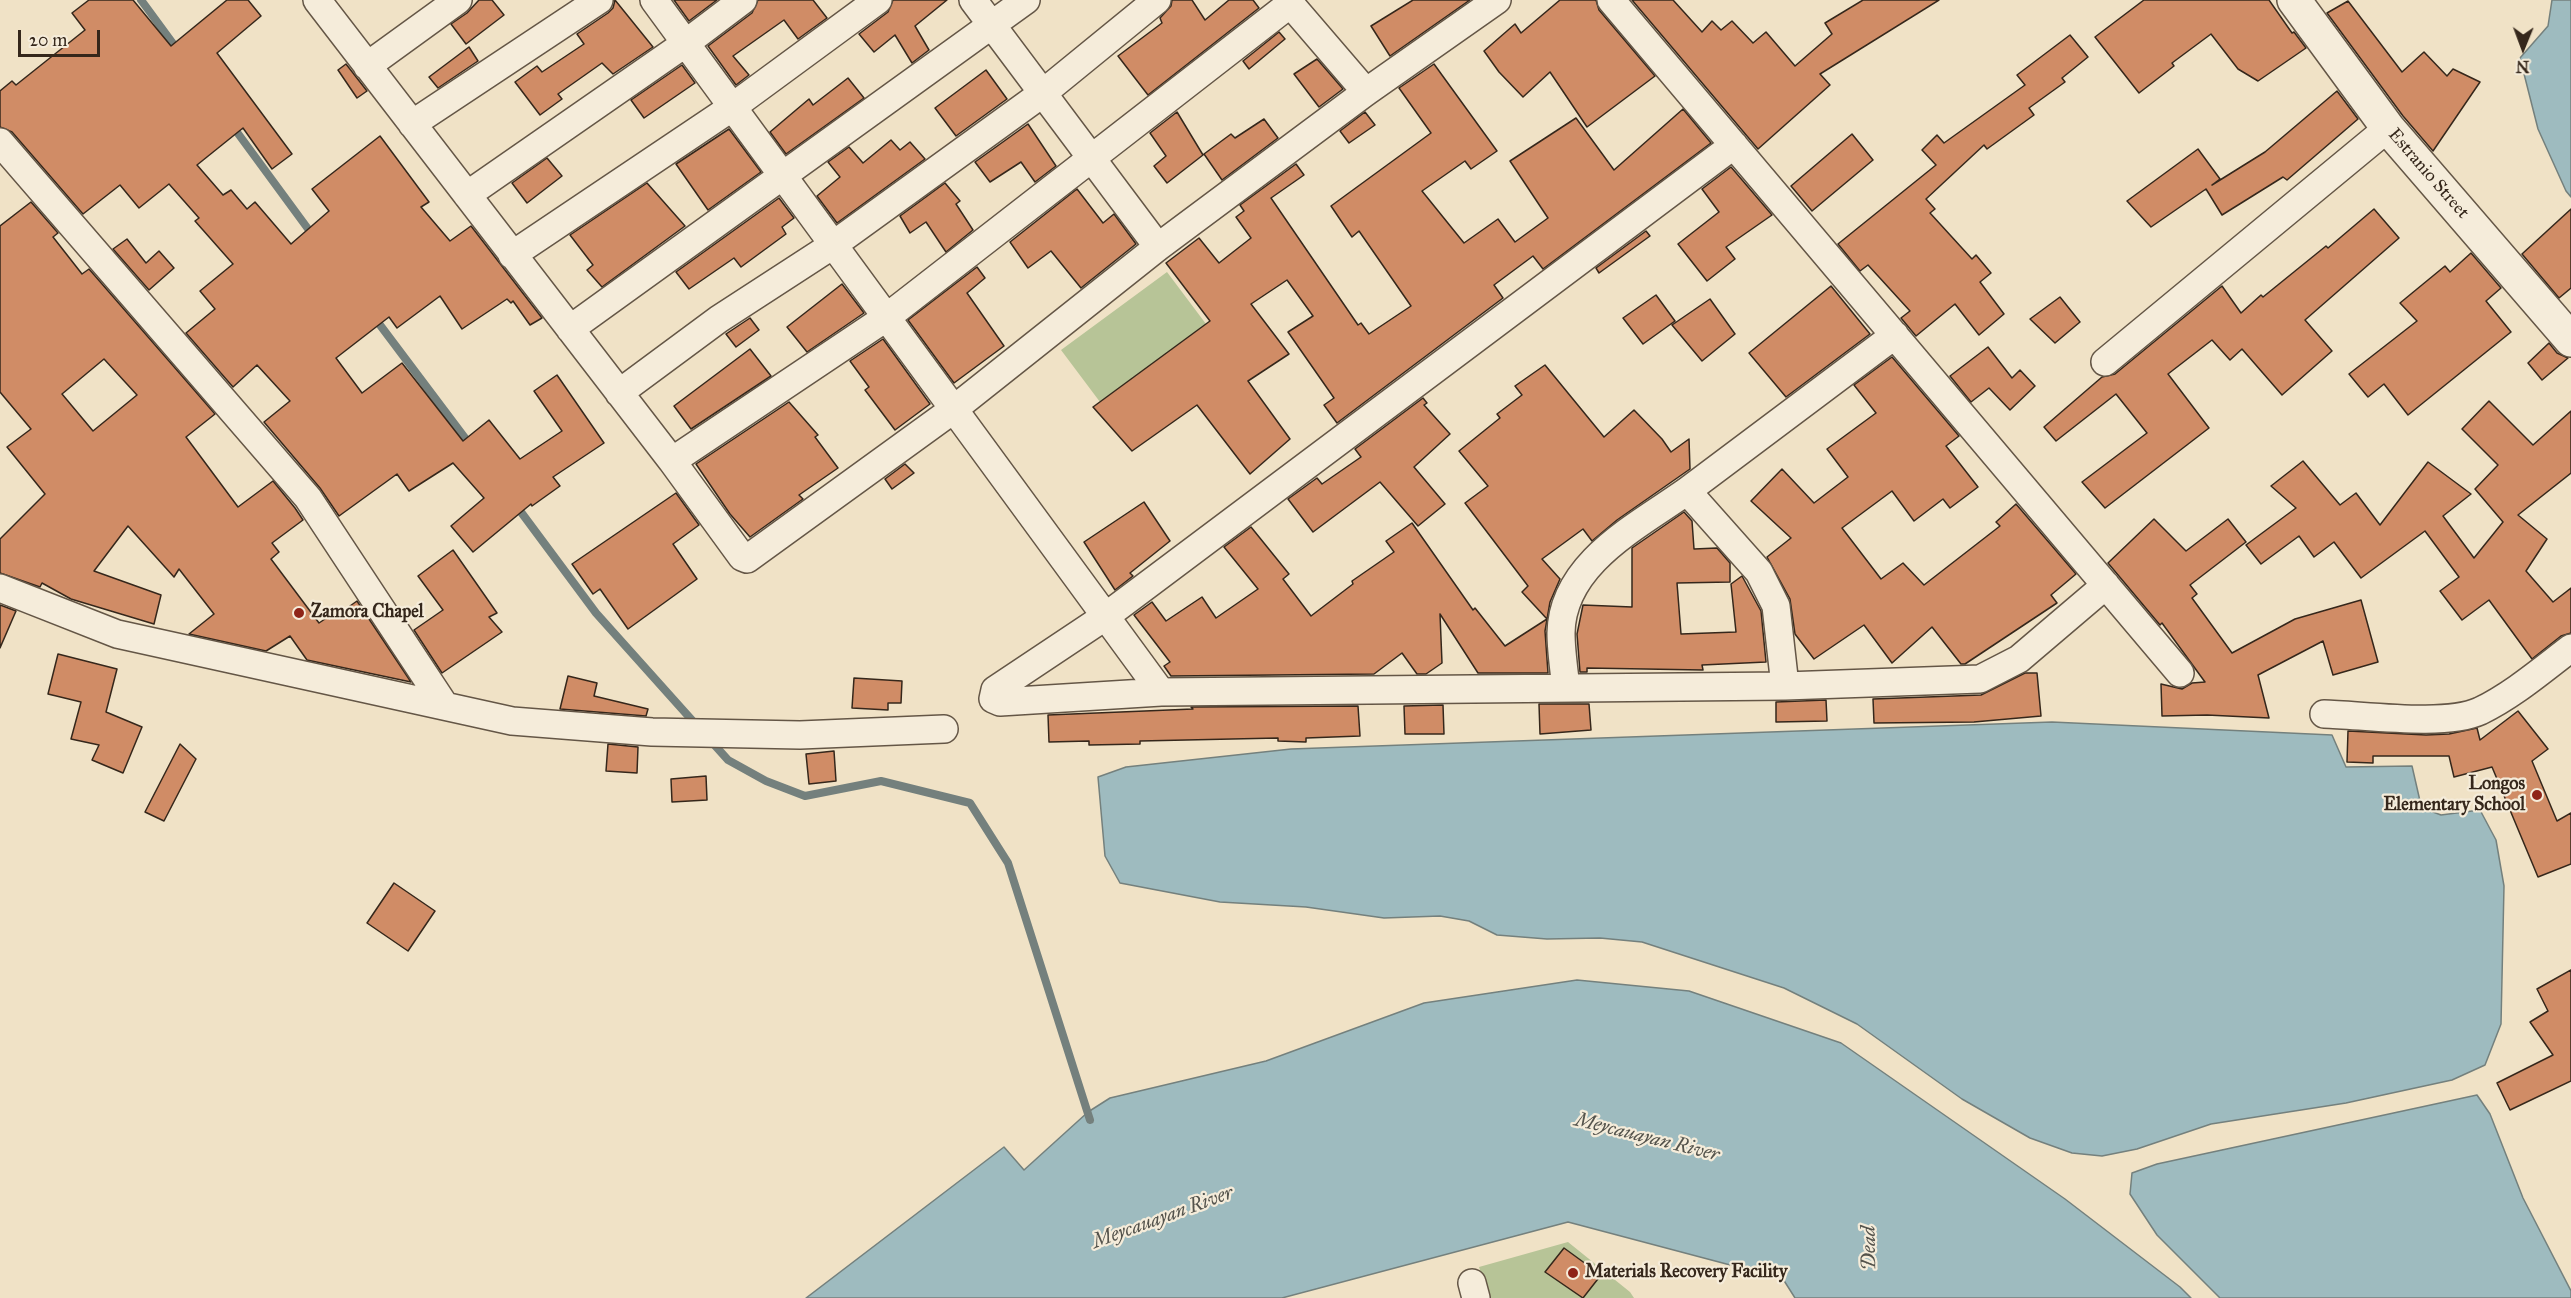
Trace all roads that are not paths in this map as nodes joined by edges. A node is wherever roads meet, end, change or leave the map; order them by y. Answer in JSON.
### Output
{"nodes":[{"id":1,"x":317,"y":0,"type":"edge"},
{"id":2,"x":458,"y":0,"type":"edge"},
{"id":3,"x":599,"y":0,"type":"edge"},
{"id":4,"x":654,"y":0,"type":"edge"},
{"id":5,"x":743,"y":0,"type":"edge"},
{"id":6,"x":878,"y":0,"type":"edge"},
{"id":7,"x":973,"y":0,"type":"edge"},
{"id":8,"x":1026,"y":0,"type":"edge"},
{"id":9,"x":1156,"y":0,"type":"edge"},
{"id":10,"x":1497,"y":0,"type":"edge"},
{"id":11,"x":1611,"y":0,"type":"edge"},
{"id":12,"x":2294,"y":0,"type":"edge"},
{"id":13,"x":1289,"y":2,"type":"edge"},
{"id":14,"x":992,"y":25,"type":"junction"},
{"id":15,"x":686,"y":44,"type":"junction"},
{"id":16,"x":367,"y":66,"type":"junction"},
{"id":17,"x":1366,"y":92,"type":"junction"},
{"id":18,"x":1043,"y":93,"type":"junction"},
{"id":19,"x":731,"y":108,"type":"junction"},
{"id":20,"x":412,"y":124,"type":"junction"},
{"id":21,"x":2388,"y":128,"type":"junction"},
{"id":22,"x":0,"y":142,"type":"edge"},
{"id":23,"x":1734,"y":145,"type":"junction"},
{"id":24,"x":1092,"y":158,"type":"junction"},
{"id":25,"x":782,"y":175,"type":"junction"},
{"id":26,"x":467,"y":195,"type":"junction"},
{"id":27,"x":833,"y":244,"type":"junction"},
{"id":28,"x":1158,"y":246,"type":"junction"},
{"id":29,"x":512,"y":255,"type":"junction"},
{"id":30,"x":887,"y":317,"type":"junction"},
{"id":31,"x":570,"y":329,"type":"junction"},
{"id":32,"x":1894,"y":335,"type":"junction"},
{"id":33,"x":2571,"y":340,"type":"edge"},
{"id":34,"x":2105,"y":363,"type":"dead end"},
{"id":35,"x":619,"y":393,"type":"junction"},
{"id":36,"x":954,"y":409,"type":"junction"},
{"id":37,"x":672,"y":461,"type":"junction"},
{"id":38,"x":1688,"y":491,"type":"junction"},
{"id":39,"x":2106,"y":585,"type":"junction"},
{"id":40,"x":0,"y":588,"type":"edge"},
{"id":41,"x":1106,"y":616,"type":"junction"},
{"id":42,"x":2571,"y":648,"type":"edge"},
{"id":43,"x":2180,"y":673,"type":"dead end"},
{"id":44,"x":1785,"y":686,"type":"junction"},
{"id":45,"x":1566,"y":688,"type":"junction"},
{"id":46,"x":1161,"y":692,"type":"junction"},
{"id":47,"x":445,"y":706,"type":"junction"},
{"id":48,"x":2324,"y":714,"type":"dead end"},
{"id":49,"x":944,"y":729,"type":"dead end"}],
"edges":[{"from":1,"to":16,"type":"street"},
{"from":2,"to":16,"type":"street"},
{"from":3,"to":20,"type":"street"},
{"from":4,"to":15,"type":"street"},
{"from":5,"to":15,"type":"street"},
{"from":6,"to":19,"type":"street"},
{"from":7,"to":14,"type":"street"},
{"from":8,"to":14,"type":"street"},
{"from":9,"to":18,"type":"street"},
{"from":10,"to":17,"type":"street"},
{"from":11,"to":23,"type":"street"},
{"from":12,"to":21,"type":"street","name":"Estranio Street"},
{"from":13,"to":17,"type":"street"},
{"from":13,"to":24,"type":"street"},
{"from":14,"to":18,"type":"street"},
{"from":14,"to":25,"type":"street"},
{"from":15,"to":19,"type":"street"},
{"from":15,"to":26,"type":"street"},
{"from":16,"to":20,"type":"street"},
{"from":17,"to":28,"type":"street"},
{"from":18,"to":24,"type":"street"},
{"from":18,"to":27,"type":"street"},
{"from":19,"to":25,"type":"street"},
{"from":19,"to":29,"type":"street"},
{"from":20,"to":26,"type":"street"},
{"from":21,"to":33,"type":"street","name":"Estranio Street"},
{"from":21,"to":34,"type":"street"},
{"from":22,"to":47,"type":"street"},
{"from":23,"to":32,"type":"street"},
{"from":23,"to":41,"type":"street"},
{"from":24,"to":28,"type":"street"},
{"from":24,"to":30,"type":"street"},
{"from":25,"to":27,"type":"street"},
{"from":25,"to":31,"type":"street"},
{"from":26,"to":29,"type":"street"},
{"from":27,"to":30,"type":"street"},
{"from":27,"to":35,"type":"street"},
{"from":28,"to":36,"type":"street"},
{"from":29,"to":31,"type":"street"},
{"from":30,"to":36,"type":"street"},
{"from":30,"to":37,"type":"street"},
{"from":31,"to":35,"type":"street"},
{"from":32,"to":38,"type":"street"},
{"from":32,"to":39,"type":"street"},
{"from":35,"to":37,"type":"street"},
{"from":36,"to":37,"type":"street"},
{"from":36,"to":41,"type":"street"},
{"from":38,"to":44,"type":"street"},
{"from":38,"to":45,"type":"street"},
{"from":39,"to":43,"type":"street"},
{"from":39,"to":44,"type":"street"},
{"from":40,"to":47,"type":"street"},
{"from":41,"to":46,"type":"street"},
{"from":41,"to":46,"type":"street"},
{"from":42,"to":48,"type":"street"},
{"from":44,"to":45,"type":"street"},
{"from":45,"to":46,"type":"street"},
{"from":47,"to":49,"type":"street"}]}
